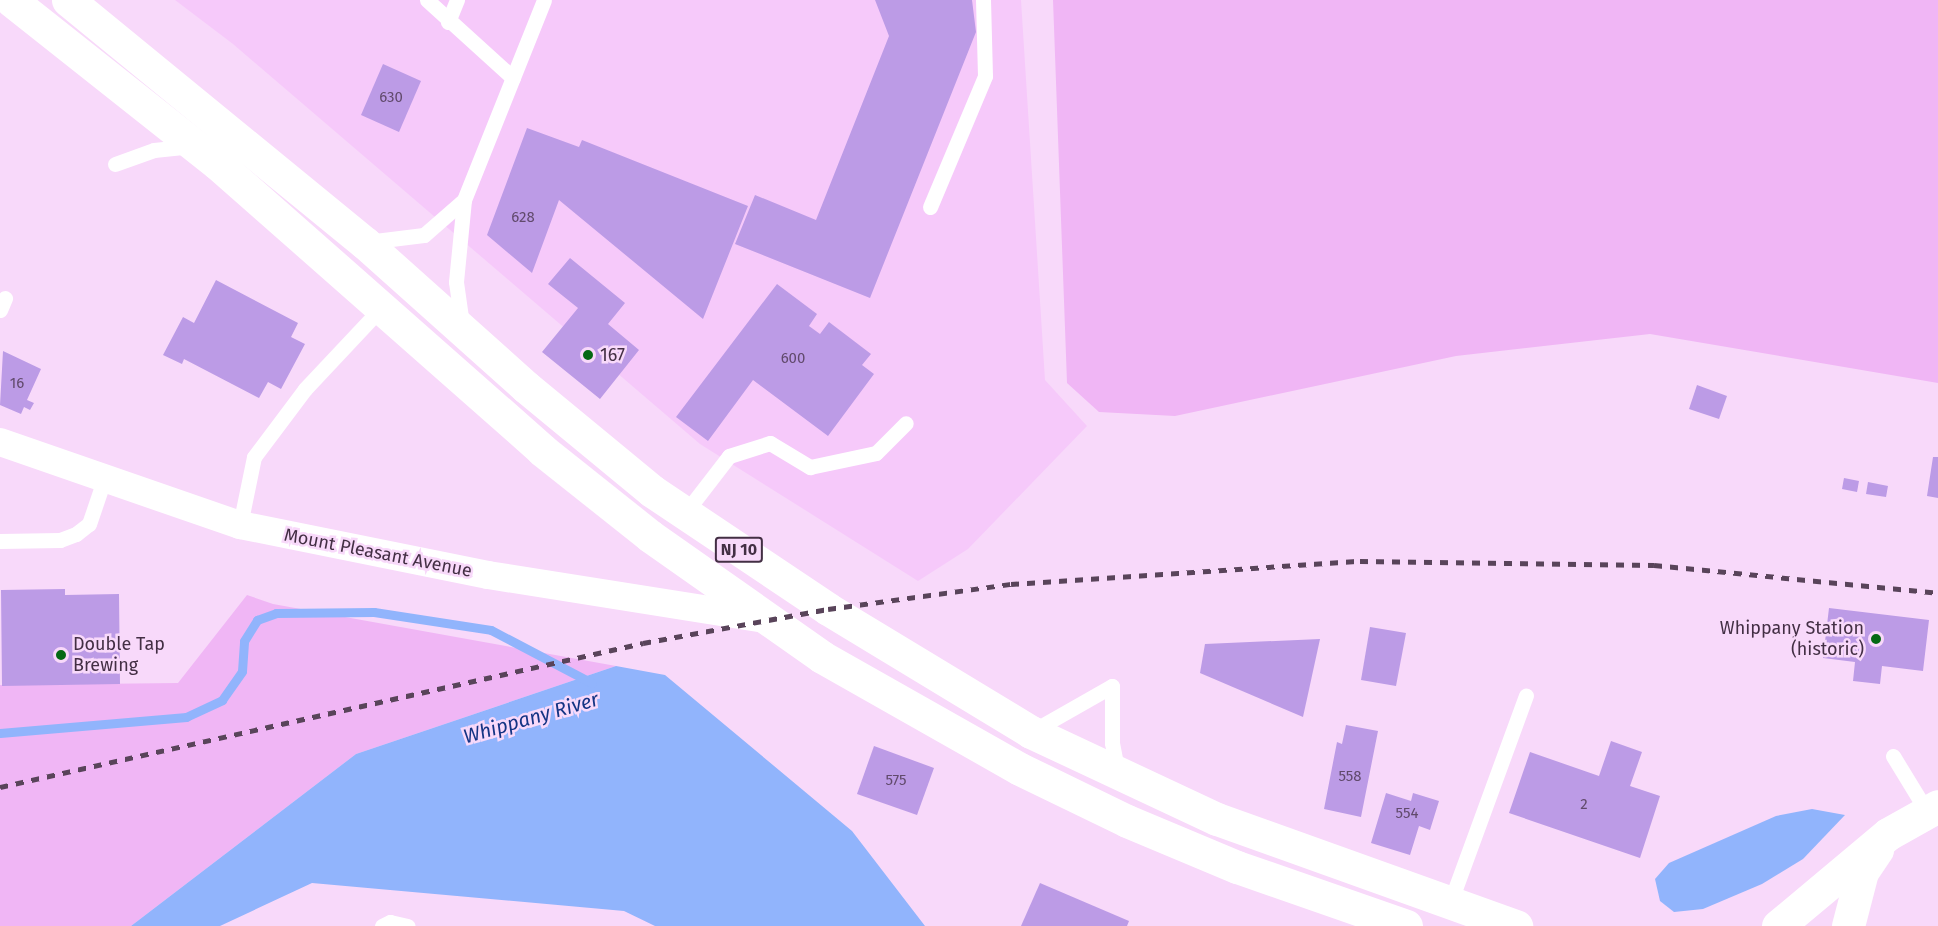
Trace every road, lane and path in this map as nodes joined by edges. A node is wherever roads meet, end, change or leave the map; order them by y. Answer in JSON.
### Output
{"nodes":[{"id":1,"x":11,"y":0,"type":"edge"},
{"id":2,"x":68,"y":0,"type":"edge"},
{"id":3,"x":427,"y":0,"type":"edge"},
{"id":4,"x":457,"y":0,"type":"edge"},
{"id":5,"x":544,"y":0,"type":"edge"},
{"id":6,"x":983,"y":0,"type":"edge"},
{"id":7,"x":448,"y":22,"type":"junction"},
{"id":8,"x":513,"y":78,"type":"junction"},
{"id":9,"x":195,"y":145,"type":"junction"},
{"id":10,"x":115,"y":164,"type":"dead end"},
{"id":11,"x":464,"y":200,"type":"junction"},
{"id":12,"x":930,"y":207,"type":"dead end"},
{"id":13,"x":365,"y":243,"type":"junction"},
{"id":14,"x":381,"y":308,"type":"junction"},
{"id":15,"x":463,"y":330,"type":"junction"},
{"id":16,"x":906,"y":423,"type":"dead end"},
{"id":17,"x":0,"y":442,"type":"edge"},
{"id":18,"x":104,"y":480,"type":"junction"},
{"id":19,"x":685,"y":513,"type":"junction"},
{"id":20,"x":240,"y":525,"type":"junction"},
{"id":21,"x":0,"y":541,"type":"edge"},
{"id":22,"x":767,"y":619,"type":"junction"},
{"id":23,"x":1526,"y":695,"type":"dead end"},
{"id":24,"x":1030,"y":732,"type":"junction"},
{"id":25,"x":1893,"y":756,"type":"dead end"},
{"id":26,"x":1118,"y":773,"type":"junction"},
{"id":27,"x":1932,"y":808,"type":"edge"},
{"id":28,"x":1888,"y":834,"type":"junction"},
{"id":29,"x":1450,"y":903,"type":"junction"},
{"id":30,"x":382,"y":926,"type":"edge"},
{"id":31,"x":408,"y":926,"type":"edge"},
{"id":32,"x":1406,"y":926,"type":"edge"},
{"id":33,"x":1516,"y":926,"type":"edge"},
{"id":34,"x":1778,"y":926,"type":"edge"},
{"id":35,"x":1848,"y":926,"type":"edge"}],
"edges":[{"from":1,"to":9,"type":"main road","number":"NJ 10"},
{"from":2,"to":13,"type":"main road","number":"NJ 10"},
{"from":3,"to":7,"type":"lane"},
{"from":4,"to":7,"type":"lane"},
{"from":5,"to":8,"type":"lane"},
{"from":6,"to":12,"type":"lane"},
{"from":7,"to":8,"type":"lane"},
{"from":8,"to":11,"type":"lane"},
{"from":9,"to":10,"type":"lane"},
{"from":9,"to":14,"type":"main road","number":"NJ 10"},
{"from":11,"to":13,"type":"lane"},
{"from":11,"to":15,"type":"lane"},
{"from":13,"to":15,"type":"main road","number":"NJ 10"},
{"from":14,"to":20,"type":"lane"},
{"from":14,"to":22,"type":"main road","number":"NJ 10"},
{"from":15,"to":19,"type":"main road","number":"NJ 10"},
{"from":16,"to":19,"type":"lane"},
{"from":17,"to":18,"type":"street","name":"Mount Pleasant Avenue"},
{"from":18,"to":20,"type":"street","name":"Mount Pleasant Avenue"},
{"from":18,"to":21,"type":"lane"},
{"from":19,"to":24,"type":"main road","number":"NJ 10"},
{"from":20,"to":22,"type":"street","name":"Mount Pleasant Avenue"},
{"from":22,"to":32,"type":"main road","number":"NJ 10"},
{"from":23,"to":29,"type":"lane"},
{"from":24,"to":26,"type":"main road","number":"NJ 10"},
{"from":24,"to":26,"type":"lane"},
{"from":25,"to":27,"type":"lane"},
{"from":26,"to":29,"type":"main road","number":"NJ 10"},
{"from":27,"to":28,"type":"main road"},
{"from":28,"to":34,"type":"main road"},
{"from":28,"to":35,"type":"main road"},
{"from":29,"to":33,"type":"main road","number":"NJ 10"},
{"from":30,"to":31,"type":"lane"}]}
